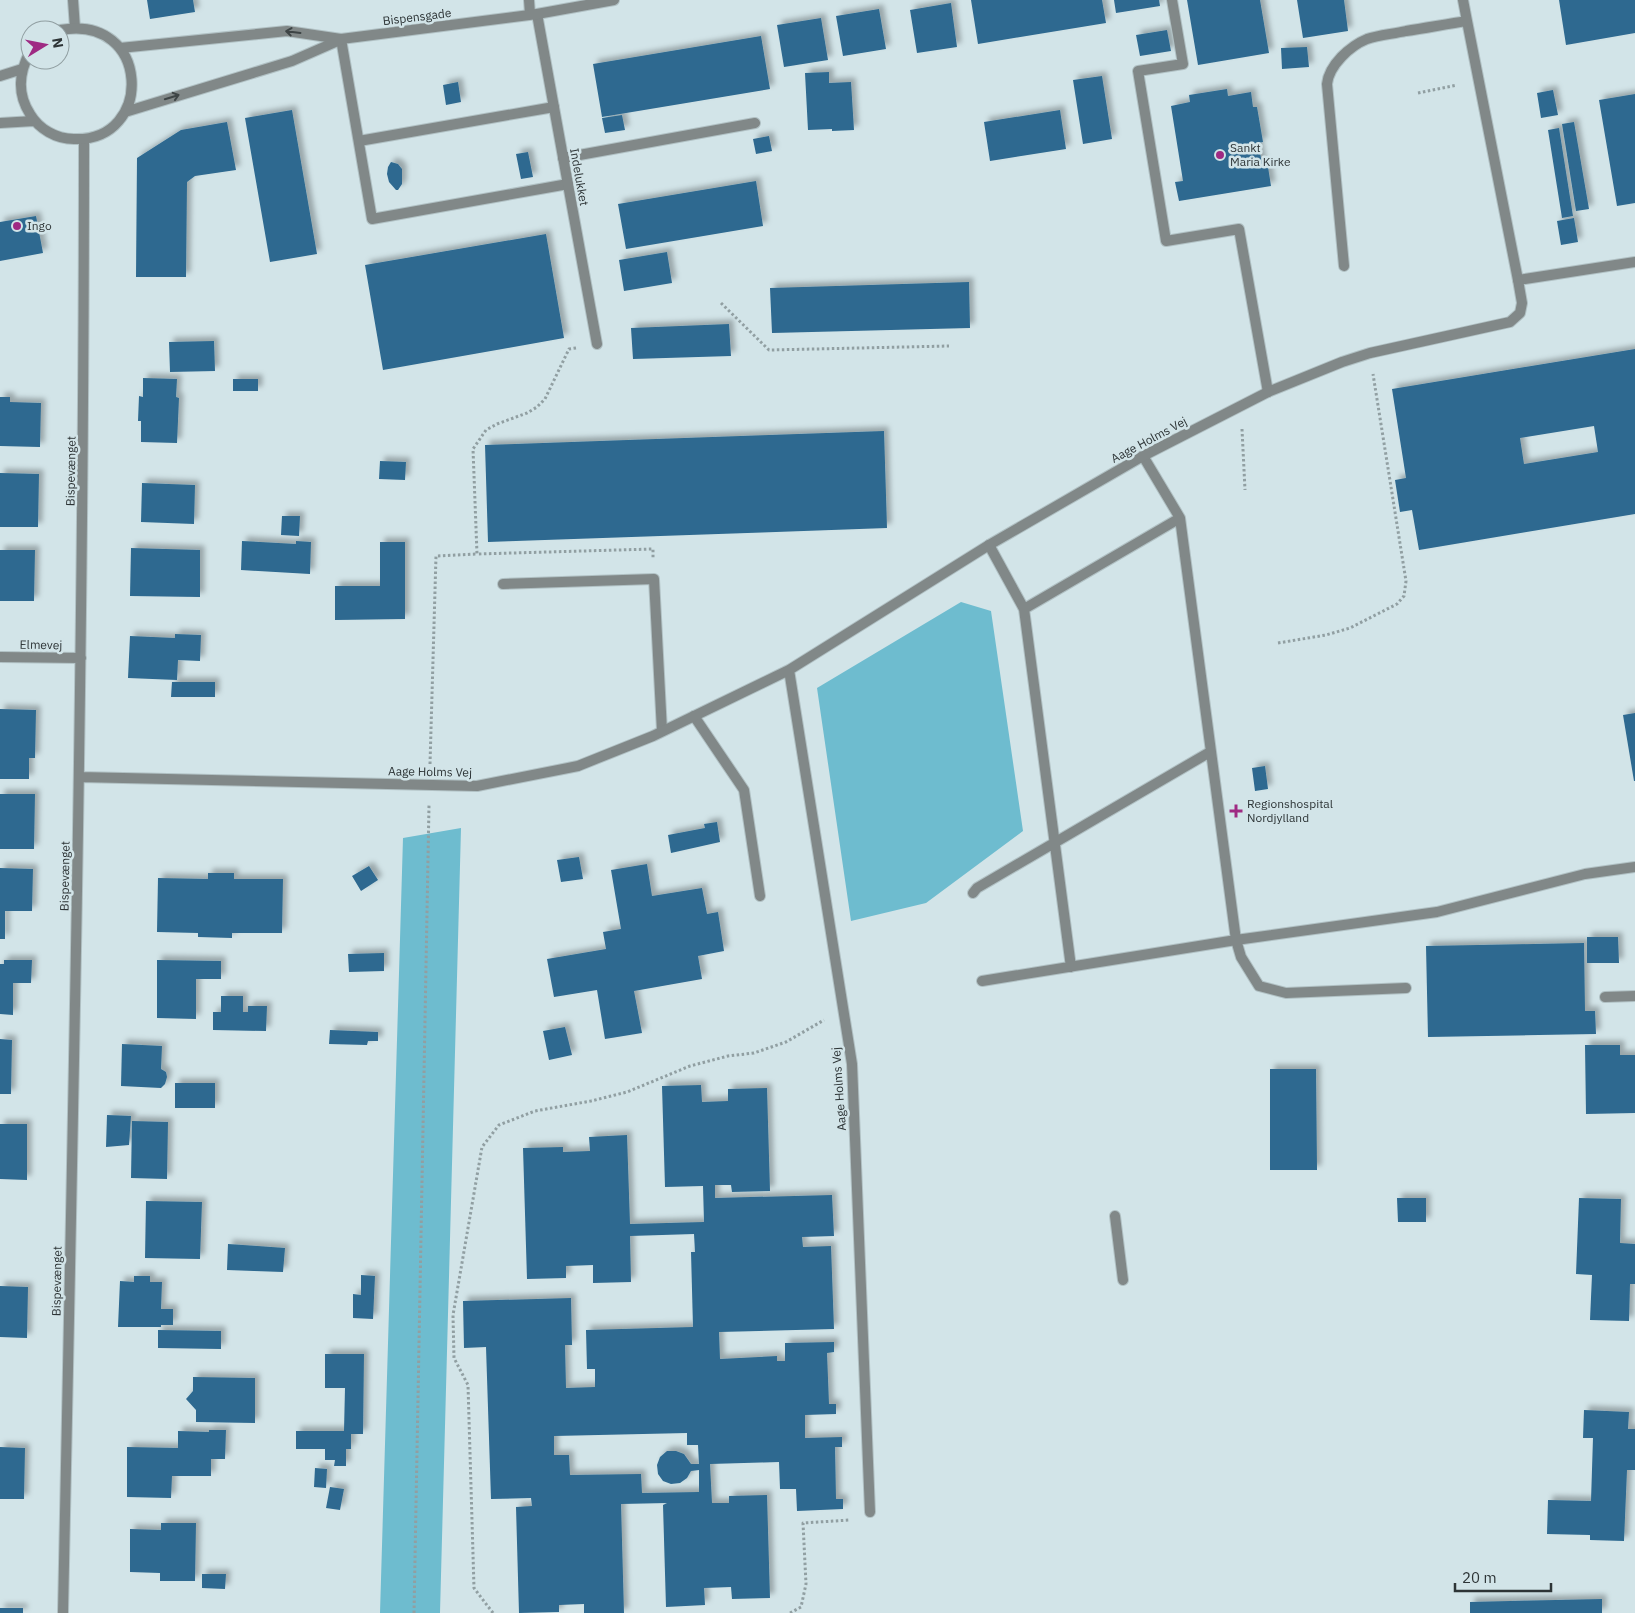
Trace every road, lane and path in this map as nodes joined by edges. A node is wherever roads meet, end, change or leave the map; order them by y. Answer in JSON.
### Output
{"nodes":[{"id":1,"x":74,"y":0,"type":"edge"},
{"id":2,"x":529,"y":0,"type":"edge"},
{"id":3,"x":614,"y":0,"type":"edge"},
{"id":4,"x":1172,"y":0,"type":"edge"},
{"id":5,"x":1463,"y":0,"type":"edge"},
{"id":6,"x":534,"y":14,"type":"junction"},
{"id":7,"x":1467,"y":21,"type":"junction"},
{"id":8,"x":75,"y":28,"type":"junction"},
{"id":9,"x":70,"y":29,"type":"edge"},
{"id":10,"x":341,"y":39,"type":"junction"},
{"id":11,"x":120,"y":48,"type":"junction"},
{"id":12,"x":20,"y":70,"type":"edge"},
{"id":13,"x":22,"y":70,"type":"edge"},
{"id":14,"x":1478,"y":71,"type":"junction"},
{"id":15,"x":0,"y":76,"type":"edge"},
{"id":16,"x":1418,"y":93,"type":"dead end"},
{"id":17,"x":554,"y":107,"type":"junction"},
{"id":18,"x":125,"y":112,"type":"junction"},
{"id":19,"x":34,"y":122,"type":"junction"},
{"id":20,"x":0,"y":123,"type":"edge"},
{"id":21,"x":755,"y":123,"type":"dead end"},
{"id":22,"x":84,"y":140,"type":"junction"},
{"id":23,"x":359,"y":141,"type":"junction"},
{"id":24,"x":563,"y":158,"type":"junction"},
{"id":25,"x":568,"y":184,"type":"junction"},
{"id":26,"x":1635,"y":262,"type":"edge"},
{"id":27,"x":1344,"y":266,"type":"dead end"},
{"id":28,"x":1518,"y":280,"type":"junction"},
{"id":29,"x":721,"y":303,"type":"dead end"},
{"id":30,"x":597,"y":344,"type":"joint"},
{"id":31,"x":949,"y":346,"type":"dead end"},
{"id":32,"x":1370,"y":353,"type":"junction"},
{"id":33,"x":1268,"y":392,"type":"junction"},
{"id":34,"x":1240,"y":406,"type":"junction"},
{"id":35,"x":1143,"y":456,"type":"junction"},
{"id":36,"x":1245,"y":490,"type":"dead end"},
{"id":37,"x":1180,"y":518,"type":"junction"},
{"id":38,"x":990,"y":545,"type":"junction"},
{"id":39,"x":653,"y":549,"type":"dead end"},
{"id":40,"x":477,"y":554,"type":"junction"},
{"id":41,"x":503,"y":584,"type":"dead end"},
{"id":42,"x":1024,"y":609,"type":"junction"},
{"id":43,"x":1278,"y":643,"type":"dead end"},
{"id":44,"x":0,"y":656,"type":"edge"},
{"id":45,"x":81,"y":658,"type":"junction"},
{"id":46,"x":789,"y":670,"type":"junction"},
{"id":47,"x":694,"y":716,"type":"junction"},
{"id":48,"x":662,"y":731,"type":"junction"},
{"id":49,"x":1210,"y":752,"type":"junction"},
{"id":50,"x":79,"y":777,"type":"junction"},
{"id":51,"x":429,"y":784,"type":"junction"},
{"id":52,"x":1056,"y":843,"type":"junction"},
{"id":53,"x":1635,"y":867,"type":"edge"},
{"id":54,"x":973,"y":893,"type":"dead end"},
{"id":55,"x":760,"y":896,"type":"dead end"},
{"id":56,"x":1236,"y":940,"type":"junction"},
{"id":57,"x":1071,"y":967,"type":"junction"},
{"id":58,"x":982,"y":981,"type":"dead end"},
{"id":59,"x":1406,"y":988,"type":"dead end"},
{"id":60,"x":1635,"y":996,"type":"edge"},
{"id":61,"x":1605,"y":997,"type":"dead end"},
{"id":62,"x":844,"y":1009,"type":"junction"},
{"id":63,"x":1115,"y":1216,"type":"dead end"},
{"id":64,"x":1123,"y":1280,"type":"dead end"},
{"id":65,"x":870,"y":1512,"type":"dead end"},
{"id":66,"x":851,"y":1520,"type":"dead end"},
{"id":67,"x":63,"y":1613,"type":"edge"},
{"id":68,"x":414,"y":1613,"type":"edge"},
{"id":69,"x":492,"y":1613,"type":"edge"},
{"id":70,"x":790,"y":1613,"type":"edge"}],
"edges":[{"from":1,"to":8,"type":"street"},
{"from":2,"to":6,"type":"street","name":"Indelukket"},
{"from":3,"to":6,"type":"street","name":"Bispensgade"},
{"from":4,"to":33,"type":"street"},
{"from":5,"to":7,"type":"street","name":"Aage Holms Vej"},
{"from":6,"to":10,"type":"street","name":"Bispensgade"},
{"from":6,"to":17,"type":"street","name":"Indelukket"},
{"from":7,"to":14,"type":"street","name":"Aage Holms Vej"},
{"from":7,"to":27,"type":"street"},
{"from":8,"to":9,"type":"street"},
{"from":8,"to":11,"type":"street"},
{"from":10,"to":11,"type":"street","name":"Bispensgade","one_way":true},
{"from":18,"to":10,"type":"street","name":"Bispensgade","one_way":true},
{"from":10,"to":23,"type":"street"},
{"from":11,"to":18,"type":"street"},
{"from":12,"to":15,"type":"street"},
{"from":13,"to":19,"type":"street"},
{"from":14,"to":16,"type":"path"},
{"from":14,"to":28,"type":"street","name":"Aage Holms Vej"},
{"from":17,"to":23,"type":"street"},
{"from":17,"to":24,"type":"street","name":"Indelukket"},
{"from":18,"to":22,"type":"street"},
{"from":19,"to":20,"type":"street"},
{"from":19,"to":22,"type":"street"},
{"from":21,"to":24,"type":"street"},
{"from":22,"to":45,"type":"street","name":"Bispevænget"},
{"from":23,"to":25,"type":"street"},
{"from":24,"to":25,"type":"street","name":"Indelukket"},
{"from":25,"to":30,"type":"street","name":"Indelukket"},
{"from":26,"to":28,"type":"street"},
{"from":28,"to":32,"type":"street","name":"Aage Holms Vej"},
{"from":29,"to":31,"type":"path"},
{"from":30,"to":40,"type":"path"},
{"from":32,"to":33,"type":"street","name":"Aage Holms Vej"},
{"from":32,"to":43,"type":"path"},
{"from":33,"to":34,"type":"street","name":"Aage Holms Vej"},
{"from":34,"to":35,"type":"street","name":"Aage Holms Vej"},
{"from":34,"to":36,"type":"path"},
{"from":35,"to":37,"type":"street"},
{"from":35,"to":38,"type":"street","name":"Aage Holms Vej"},
{"from":37,"to":42,"type":"street"},
{"from":37,"to":49,"type":"street"},
{"from":38,"to":42,"type":"street"},
{"from":38,"to":46,"type":"street","name":"Aage Holms Vej"},
{"from":39,"to":40,"type":"path"},
{"from":40,"to":51,"type":"path"},
{"from":41,"to":48,"type":"street"},
{"from":42,"to":52,"type":"street"},
{"from":44,"to":45,"type":"street","name":"Elmevej"},
{"from":45,"to":50,"type":"street","name":"Bispevænget"},
{"from":46,"to":47,"type":"street","name":"Aage Holms Vej"},
{"from":46,"to":62,"type":"street","name":"Aage Holms Vej"},
{"from":47,"to":48,"type":"street","name":"Aage Holms Vej"},
{"from":47,"to":55,"type":"street"},
{"from":48,"to":51,"type":"street","name":"Aage Holms Vej"},
{"from":49,"to":52,"type":"street"},
{"from":49,"to":56,"type":"street"},
{"from":50,"to":51,"type":"street","name":"Aage Holms Vej"},
{"from":50,"to":67,"type":"street","name":"Bispevænget"},
{"from":51,"to":68,"type":"path"},
{"from":52,"to":54,"type":"street"},
{"from":52,"to":57,"type":"street"},
{"from":53,"to":56,"type":"street"},
{"from":56,"to":57,"type":"street"},
{"from":56,"to":59,"type":"street"},
{"from":57,"to":58,"type":"street"},
{"from":60,"to":61,"type":"street"},
{"from":62,"to":65,"type":"street","name":"Aage Holms Vej"},
{"from":62,"to":69,"type":"path"},
{"from":63,"to":64,"type":"street"},
{"from":66,"to":70,"type":"path"}]}
